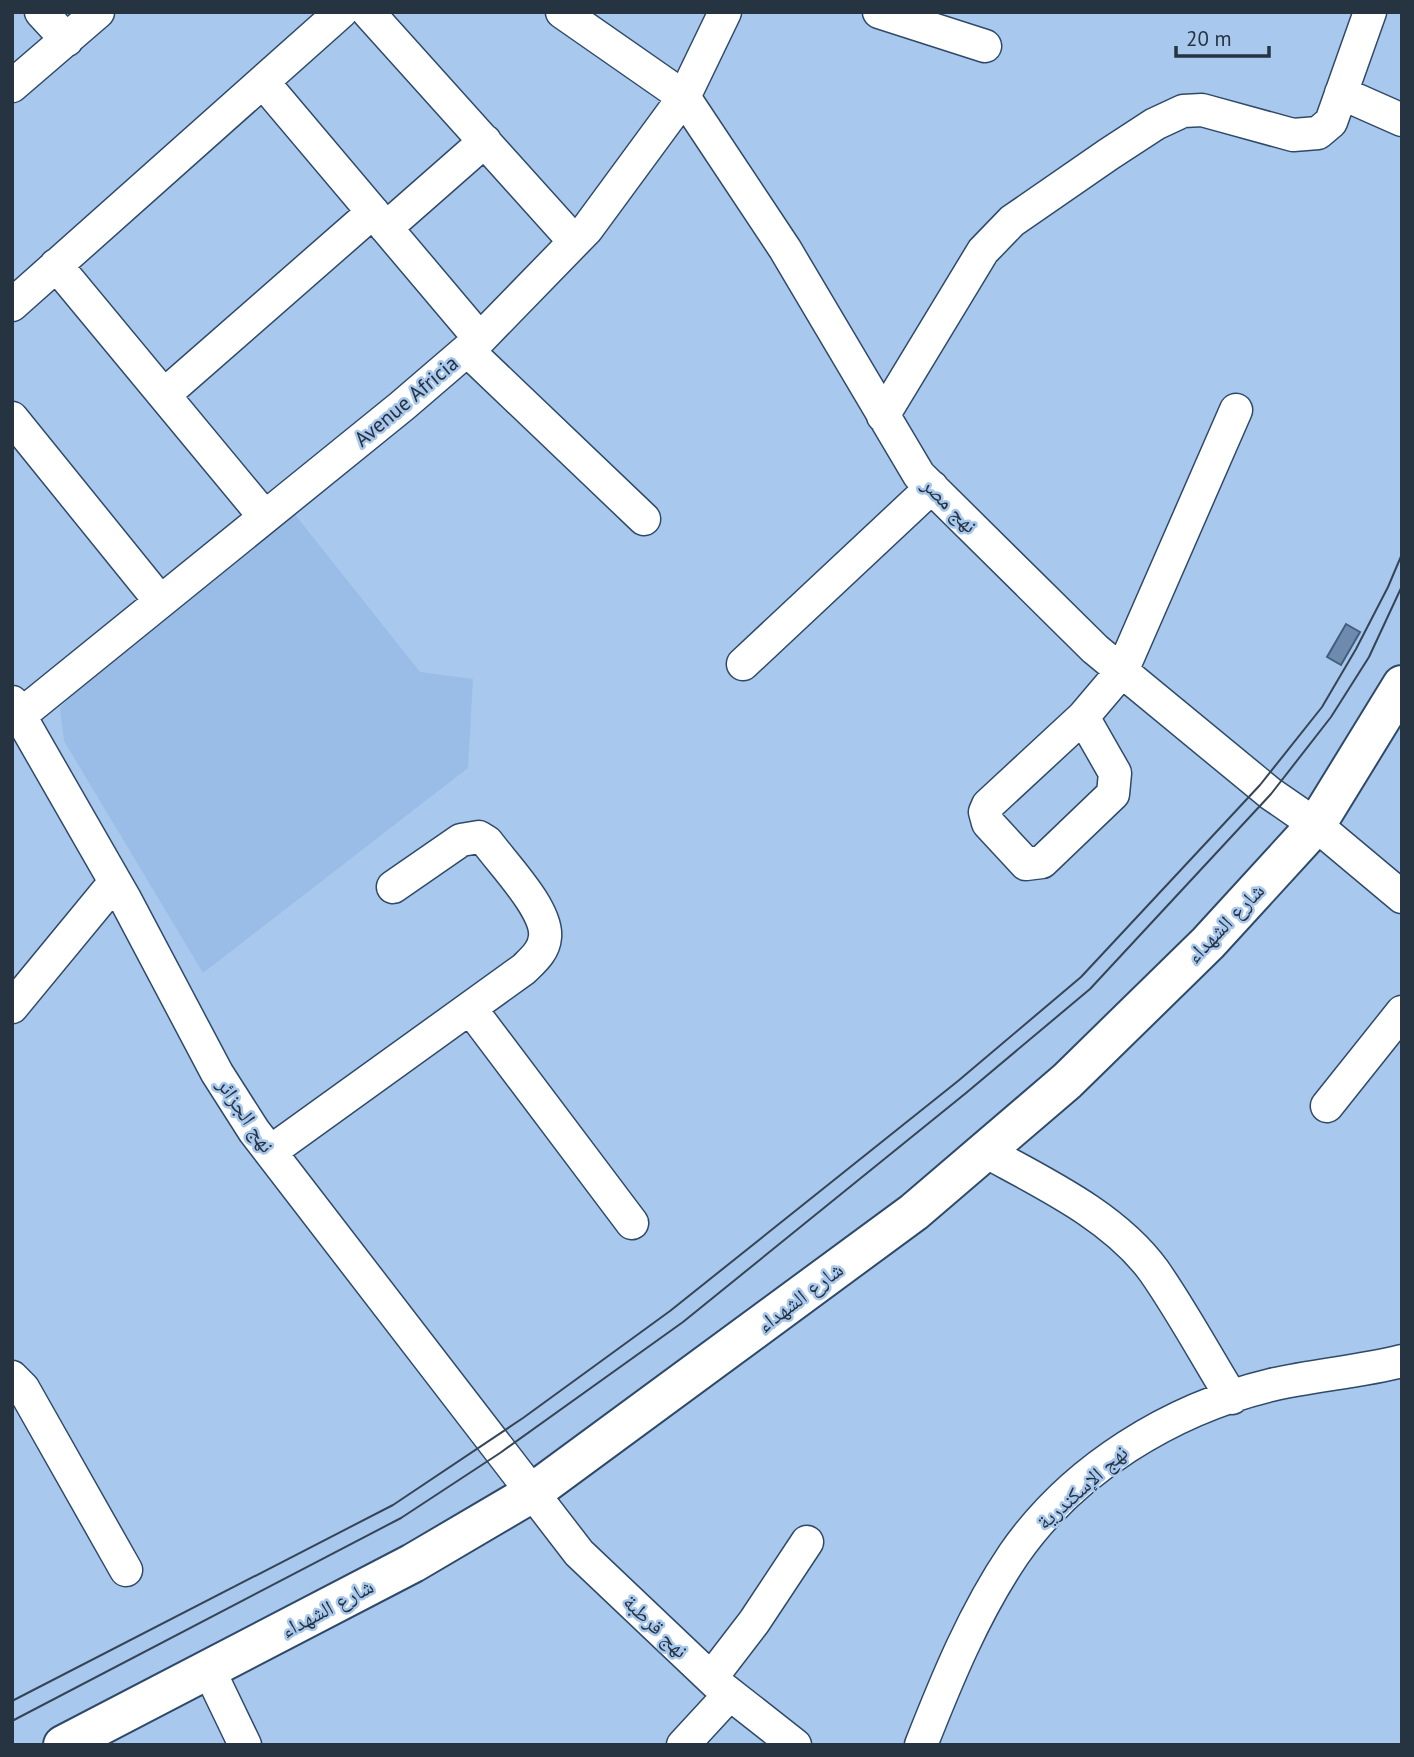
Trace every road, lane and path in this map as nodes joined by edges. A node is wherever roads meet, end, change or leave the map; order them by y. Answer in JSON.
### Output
{"nodes":[{"id":1,"x":41,"y":12,"type":"edge"},
{"id":2,"x":98,"y":12,"type":"edge"},
{"id":3,"x":341,"y":12,"type":"edge"},
{"id":4,"x":368,"y":12,"type":"edge"},
{"id":5,"x":562,"y":12,"type":"edge"},
{"id":6,"x":725,"y":12,"type":"edge"},
{"id":7,"x":880,"y":12,"type":"edge"},
{"id":8,"x":1370,"y":12,"type":"edge"},
{"id":9,"x":67,"y":40,"type":"junction"},
{"id":10,"x":985,"y":46,"type":"dead end"},
{"id":11,"x":263,"y":82,"type":"junction"},
{"id":12,"x":12,"y":86,"type":"edge"},
{"id":13,"x":1341,"y":93,"type":"junction"},
{"id":14,"x":684,"y":97,"type":"junction"},
{"id":15,"x":1402,"y":120,"type":"edge"},
{"id":16,"x":485,"y":141,"type":"junction"},
{"id":17,"x":379,"y":220,"type":"junction"},
{"id":18,"x":574,"y":242,"type":"junction"},
{"id":19,"x":56,"y":265,"type":"junction"},
{"id":20,"x":12,"y":305,"type":"edge"},
{"id":21,"x":473,"y":344,"type":"junction"},
{"id":22,"x":164,"y":395,"type":"junction"},
{"id":23,"x":1236,"y":410,"type":"dead end"},
{"id":24,"x":883,"y":416,"type":"junction"},
{"id":25,"x":12,"y":418,"type":"edge"},
{"id":26,"x":932,"y":487,"type":"junction"},
{"id":27,"x":264,"y":516,"type":"junction"},
{"id":28,"x":644,"y":519,"type":"dead end"},
{"id":29,"x":160,"y":601,"type":"junction"},
{"id":30,"x":743,"y":664,"type":"dead end"},
{"id":31,"x":1122,"y":671,"type":"junction"},
{"id":32,"x":1402,"y":685,"type":"edge"},
{"id":33,"x":15,"y":713,"type":"edge"},
{"id":34,"x":1083,"y":717,"type":"junction"},
{"id":35,"x":1316,"y":825,"type":"junction"},
{"id":36,"x":115,"y":882,"type":"junction"},
{"id":37,"x":393,"y":887,"type":"dead end"},
{"id":38,"x":1402,"y":897,"type":"edge"},
{"id":39,"x":12,"y":1007,"type":"edge"},
{"id":40,"x":470,"y":1008,"type":"junction"},
{"id":41,"x":1402,"y":1012,"type":"edge"},
{"id":42,"x":1328,"y":1106,"type":"dead end"},
{"id":43,"x":985,"y":1151,"type":"junction"},
{"id":44,"x":271,"y":1152,"type":"junction"},
{"id":45,"x":632,"y":1223,"type":"dead end"},
{"id":46,"x":1402,"y":1361,"type":"edge"},
{"id":47,"x":12,"y":1377,"type":"edge"},
{"id":48,"x":1232,"y":1398,"type":"junction"},
{"id":49,"x":532,"y":1493,"type":"junction"},
{"id":50,"x":807,"y":1542,"type":"dead end"},
{"id":51,"x":126,"y":1570,"type":"dead end"},
{"id":52,"x":208,"y":1668,"type":"junction"},
{"id":53,"x":720,"y":1686,"type":"junction"},
{"id":54,"x":63,"y":1745,"type":"edge"},
{"id":55,"x":245,"y":1745,"type":"edge"},
{"id":56,"x":683,"y":1745,"type":"edge"},
{"id":57,"x":794,"y":1745,"type":"edge"},
{"id":58,"x":920,"y":1745,"type":"edge"}],
"edges":[{"from":1,"to":9,"type":"street"},
{"from":2,"to":9,"type":"street"},
{"from":3,"to":11,"type":"street"},
{"from":4,"to":16,"type":"street"},
{"from":5,"to":14,"type":"street"},
{"from":6,"to":14,"type":"street","name":"Avenue Africia"},
{"from":7,"to":10,"type":"street"},
{"from":8,"to":13,"type":"street"},
{"from":9,"to":12,"type":"street"},
{"from":11,"to":17,"type":"street"},
{"from":11,"to":19,"type":"street"},
{"from":13,"to":15,"type":"street"},
{"from":13,"to":24,"type":"street"},
{"from":14,"to":18,"type":"street","name":"Avenue Africia"},
{"from":14,"to":24,"type":"street","name":"نهج مصر"},
{"from":16,"to":17,"type":"street"},
{"from":16,"to":18,"type":"street"},
{"from":17,"to":21,"type":"street"},
{"from":17,"to":22,"type":"street"},
{"from":18,"to":21,"type":"street","name":"Avenue Africia"},
{"from":19,"to":20,"type":"street"},
{"from":19,"to":22,"type":"street"},
{"from":21,"to":27,"type":"street","name":"Avenue Africia"},
{"from":21,"to":28,"type":"street"},
{"from":22,"to":27,"type":"street"},
{"from":23,"to":31,"type":"street"},
{"from":24,"to":26,"type":"street","name":"نهج مصر"},
{"from":25,"to":29,"type":"street"},
{"from":26,"to":30,"type":"street"},
{"from":26,"to":31,"type":"street","name":"نهج مصر"},
{"from":27,"to":29,"type":"street","name":"Avenue Africia"},
{"from":29,"to":33,"type":"street","name":"Avenue Africia"},
{"from":31,"to":34,"type":"street"},
{"from":31,"to":35,"type":"street","name":"نهج مصر"},
{"from":32,"to":35,"type":"main road","name":"شارع الشهداء"},
{"from":33,"to":36,"type":"street","name":"نهج الجزائر"},
{"from":34,"to":34,"type":"street"},
{"from":35,"to":38,"type":"street","name":"نهج مصر"},
{"from":35,"to":43,"type":"main road","name":"شارع الشهداء"},
{"from":36,"to":39,"type":"street"},
{"from":36,"to":44,"type":"street","name":"نهج الجزائر"},
{"from":37,"to":40,"type":"street"},
{"from":40,"to":44,"type":"street"},
{"from":40,"to":45,"type":"street"},
{"from":41,"to":42,"type":"street"},
{"from":43,"to":48,"type":"street"},
{"from":43,"to":49,"type":"main road","name":"شارع الشهداء"},
{"from":44,"to":49,"type":"street","name":"نهج الجزائر"},
{"from":46,"to":48,"type":"street","name":"نهج الإسكندرية"},
{"from":47,"to":51,"type":"street"},
{"from":48,"to":58,"type":"street","name":"نهج الإسكندرية"},
{"from":49,"to":52,"type":"main road","name":"شارع الشهداء"},
{"from":49,"to":53,"type":"street","name":"نهج قرطبة"},
{"from":50,"to":53,"type":"street"},
{"from":52,"to":54,"type":"main road","name":"شارع الشهداء"},
{"from":52,"to":55,"type":"street"},
{"from":53,"to":56,"type":"street"},
{"from":53,"to":57,"type":"street","name":"نهج قرطبة"}]}
